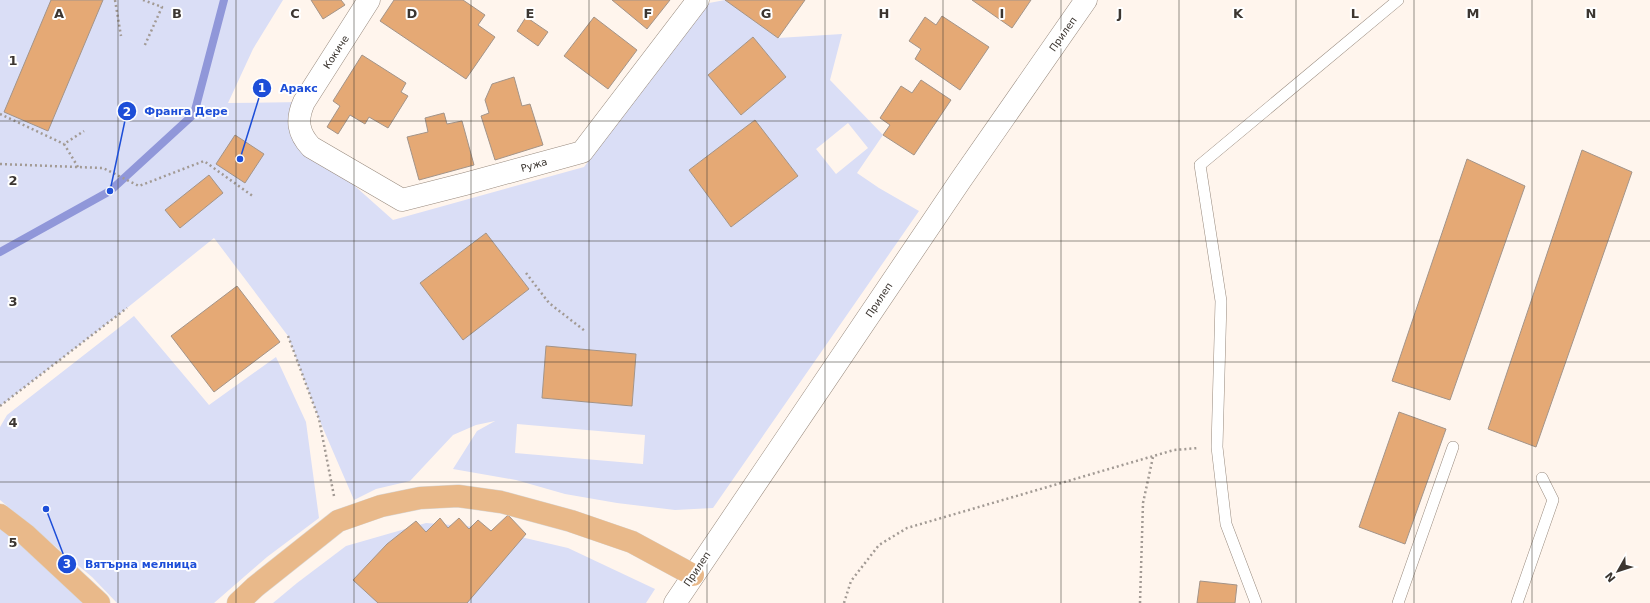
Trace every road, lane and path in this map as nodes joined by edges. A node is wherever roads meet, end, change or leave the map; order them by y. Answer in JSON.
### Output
{"nodes":[{"id":1,"x":115,"y":0,"type":"edge"},
{"id":2,"x":143,"y":0,"type":"edge"},
{"id":3,"x":369,"y":0,"type":"edge"},
{"id":4,"x":698,"y":0,"type":"edge"},
{"id":5,"x":1086,"y":0,"type":"edge"},
{"id":6,"x":1398,"y":0,"type":"edge"},
{"id":7,"x":121,"y":36,"type":"dead end"},
{"id":8,"x":144,"y":47,"type":"dead end"},
{"id":9,"x":0,"y":114,"type":"edge"},
{"id":10,"x":84,"y":131,"type":"dead end"},
{"id":11,"x":64,"y":144,"type":"junction"},
{"id":12,"x":311,"y":147,"type":"joint"},
{"id":13,"x":0,"y":164,"type":"edge"},
{"id":14,"x":78,"y":167,"type":"junction"},
{"id":15,"x":254,"y":197,"type":"dead end"},
{"id":16,"x":526,"y":273,"type":"dead end"},
{"id":17,"x":127,"y":308,"type":"dead end"},
{"id":18,"x":585,"y":331,"type":"dead end"},
{"id":19,"x":288,"y":336,"type":"dead end"},
{"id":20,"x":0,"y":406,"type":"edge"},
{"id":21,"x":1217,"y":447,"type":"junction"},
{"id":22,"x":1453,"y":447,"type":"dead end"},
{"id":23,"x":1153,"y":456,"type":"junction"},
{"id":24,"x":1542,"y":478,"type":"dead end"},
{"id":25,"x":0,"y":515,"type":"edge"},
{"id":26,"x":338,"y":520,"type":"junction"},
{"id":27,"x":693,"y":575,"type":"junction"},
{"id":28,"x":99,"y":603,"type":"edge"},
{"id":29,"x":238,"y":603,"type":"edge"},
{"id":30,"x":675,"y":603,"type":"edge"},
{"id":31,"x":844,"y":603,"type":"edge"},
{"id":32,"x":1140,"y":603,"type":"edge"},
{"id":33,"x":1256,"y":603,"type":"edge"},
{"id":34,"x":1398,"y":603,"type":"edge"},
{"id":35,"x":1517,"y":603,"type":"edge"}],
"edges":[{"from":1,"to":7,"type":"path"},
{"from":2,"to":8,"type":"path"},
{"from":3,"to":12,"type":"street","name":"Кокиче"},
{"from":4,"to":12,"type":"street","name":"Ружа"},
{"from":5,"to":27,"type":"street","name":"Прилеп"},
{"from":6,"to":21,"type":"lane"},
{"from":9,"to":11,"type":"path"},
{"from":10,"to":11,"type":"path"},
{"from":11,"to":14,"type":"path"},
{"from":13,"to":14,"type":"path"},
{"from":14,"to":15,"type":"path"},
{"from":16,"to":18,"type":"path"},
{"from":17,"to":20,"type":"path"},
{"from":19,"to":26,"type":"path"},
{"from":21,"to":23,"type":"path"},
{"from":21,"to":33,"type":"lane"},
{"from":22,"to":34,"type":"lane"},
{"from":23,"to":31,"type":"path"},
{"from":23,"to":32,"type":"path"},
{"from":24,"to":35,"type":"lane"},
{"from":25,"to":28,"type":"main road"},
{"from":26,"to":27,"type":"main road"},
{"from":26,"to":29,"type":"main road"},
{"from":27,"to":30,"type":"street","name":"Прилеп"}]}
